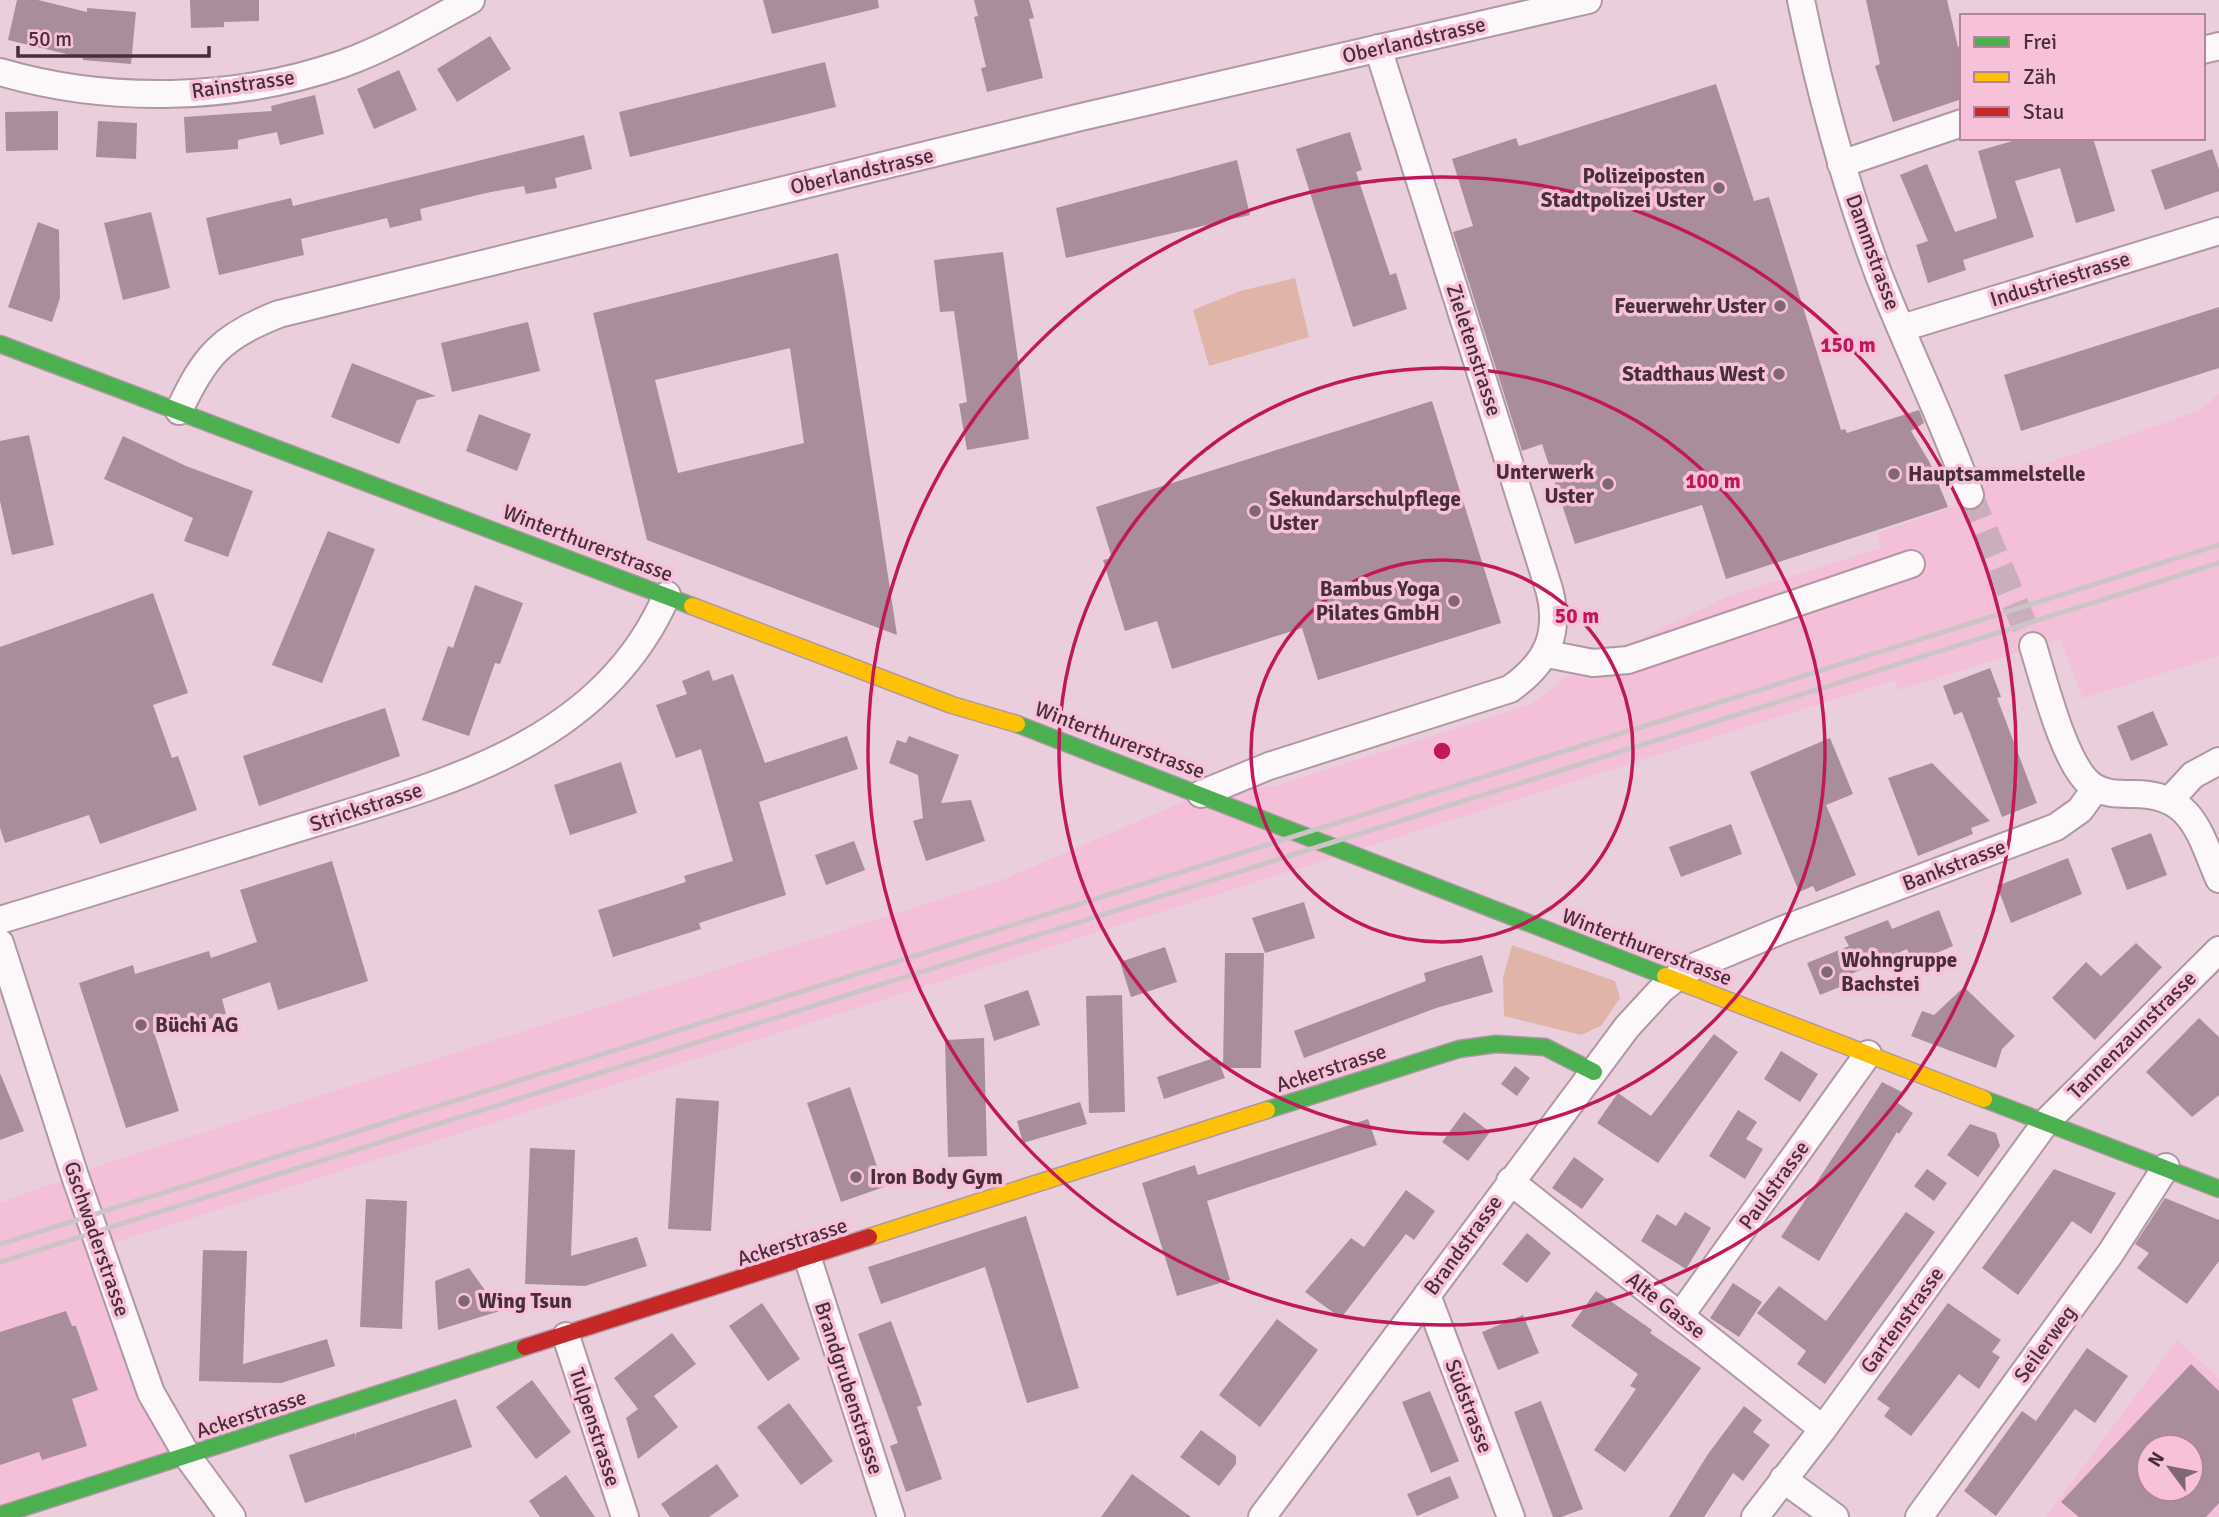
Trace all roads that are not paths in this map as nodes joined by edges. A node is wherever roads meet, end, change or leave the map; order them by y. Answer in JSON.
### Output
{"nodes":[{"id":1,"x":471,"y":0,"type":"edge"},
{"id":2,"x":1588,"y":0,"type":"edge"},
{"id":3,"x":1801,"y":0,"type":"edge"},
{"id":4,"x":1378,"y":48,"type":"junction"},
{"id":5,"x":0,"y":72,"type":"edge"},
{"id":6,"x":1960,"y":124,"type":"edge"},
{"id":7,"x":1841,"y":164,"type":"junction"},
{"id":8,"x":2219,"y":231,"type":"edge"},
{"id":9,"x":1902,"y":328,"type":"junction"},
{"id":10,"x":0,"y":344,"type":"edge"},
{"id":11,"x":179,"y":411,"type":"junction"},
{"id":12,"x":1970,"y":495,"type":"tunnel mouth"},
{"id":13,"x":1911,"y":564,"type":"dead end"},
{"id":14,"x":667,"y":595,"type":"junction"},
{"id":15,"x":2033,"y":646,"type":"tunnel mouth"},
{"id":16,"x":1547,"y":654,"type":"junction"},
{"id":17,"x":2219,"y":761,"type":"edge"},
{"id":18,"x":2096,"y":788,"type":"junction"},
{"id":19,"x":1201,"y":794,"type":"junction"},
{"id":20,"x":2170,"y":800,"type":"junction"},
{"id":21,"x":2219,"y":879,"type":"edge"},
{"id":22,"x":0,"y":920,"type":"edge"},
{"id":23,"x":0,"y":943,"type":"edge"},
{"id":24,"x":2219,"y":950,"type":"edge"},
{"id":25,"x":1672,"y":979,"type":"junction"},
{"id":26,"x":1868,"y":1054,"type":"junction"},
{"id":27,"x":1594,"y":1072,"type":"junction"},
{"id":28,"x":2046,"y":1122,"type":"junction"},
{"id":29,"x":2166,"y":1167,"type":"junction"},
{"id":30,"x":1510,"y":1181,"type":"junction"},
{"id":31,"x":2219,"y":1189,"type":"edge"},
{"id":32,"x":807,"y":1259,"type":"junction"},
{"id":33,"x":1427,"y":1295,"type":"junction"},
{"id":34,"x":1680,"y":1316,"type":"junction"},
{"id":35,"x":566,"y":1336,"type":"junction"},
{"id":36,"x":1823,"y":1429,"type":"junction"},
{"id":37,"x":188,"y":1457,"type":"junction"},
{"id":38,"x":1783,"y":1479,"type":"junction"},
{"id":39,"x":0,"y":1515,"type":"edge"},
{"id":40,"x":232,"y":1517,"type":"edge"},
{"id":41,"x":625,"y":1517,"type":"edge"},
{"id":42,"x":891,"y":1517,"type":"edge"},
{"id":43,"x":1262,"y":1517,"type":"edge"},
{"id":44,"x":1511,"y":1517,"type":"edge"},
{"id":45,"x":1755,"y":1517,"type":"edge"},
{"id":46,"x":1835,"y":1517,"type":"edge"},
{"id":47,"x":1919,"y":1517,"type":"edge"}],
"edges":[{"from":1,"to":5,"type":"street","name":"Rainstrasse"},
{"from":2,"to":4,"type":"street","name":"Oberlandstrasse"},
{"from":3,"to":7,"type":"street","name":"Dammstrasse"},
{"from":4,"to":11,"type":"street","name":"Oberlandstrasse"},
{"from":4,"to":16,"type":"street","name":"Zieletenstrasse"},
{"from":6,"to":7,"type":"street"},
{"from":7,"to":9,"type":"street","name":"Dammstrasse"},
{"from":8,"to":9,"type":"street","name":"Industriestrasse"},
{"from":9,"to":12,"type":"street","name":"Dammstrasse"},
{"from":10,"to":11,"type":"main road","name":"Winterthurerstrasse"},
{"from":11,"to":14,"type":"main road","name":"Winterthurerstrasse"},
{"from":13,"to":16,"type":"street"},
{"from":14,"to":19,"type":"main road","name":"Winterthurerstrasse"},
{"from":14,"to":22,"type":"street","name":"Strickstrasse"},
{"from":15,"to":18,"type":"street"},
{"from":16,"to":19,"type":"street","name":"Zieletenstrasse"},
{"from":17,"to":20,"type":"street"},
{"from":18,"to":20,"type":"street"},
{"from":18,"to":25,"type":"street","name":"Bankstrasse"},
{"from":19,"to":25,"type":"main road","name":"Winterthurerstrasse"},
{"from":20,"to":21,"type":"street"},
{"from":23,"to":37,"type":"street","name":"Gschwaderstrasse"},
{"from":24,"to":28,"type":"street","name":"Tannenzaunstrasse"},
{"from":25,"to":26,"type":"main road","name":"Winterthurerstrasse"},
{"from":25,"to":27,"type":"street","name":"Brandstrasse"},
{"from":26,"to":28,"type":"main road","name":"Winterthurerstrasse"},
{"from":26,"to":34,"type":"street","name":"Paulstrasse"},
{"from":27,"to":30,"type":"street","name":"Brandstrasse"},
{"from":27,"to":32,"type":"main road","name":"Ackerstrasse"},
{"from":28,"to":29,"type":"main road","name":"Winterthurerstrasse"},
{"from":28,"to":36,"type":"street","name":"Gartenstrasse"},
{"from":29,"to":31,"type":"main road","name":"Winterthurerstrasse"},
{"from":29,"to":47,"type":"street","name":"Seilerweg"},
{"from":30,"to":33,"type":"street","name":"Brandstrasse"},
{"from":30,"to":34,"type":"street","name":"Alte Gasse"},
{"from":32,"to":35,"type":"main road","name":"Ackerstrasse"},
{"from":32,"to":42,"type":"street","name":"Brandgrubenstrasse"},
{"from":33,"to":43,"type":"street","name":"Brandstrasse"},
{"from":33,"to":44,"type":"street","name":"Südstrasse"},
{"from":34,"to":36,"type":"street","name":"Alte Gasse"},
{"from":35,"to":37,"type":"main road","name":"Ackerstrasse"},
{"from":35,"to":41,"type":"street","name":"Tulpenstrasse"},
{"from":36,"to":38,"type":"street","name":"Gartenstrasse"},
{"from":37,"to":39,"type":"main road","name":"Ackerstrasse"},
{"from":37,"to":40,"type":"street","name":"Gschwaderstrasse"},
{"from":38,"to":45,"type":"street","name":"Gartenstrasse"},
{"from":38,"to":46,"type":"street"}]}
